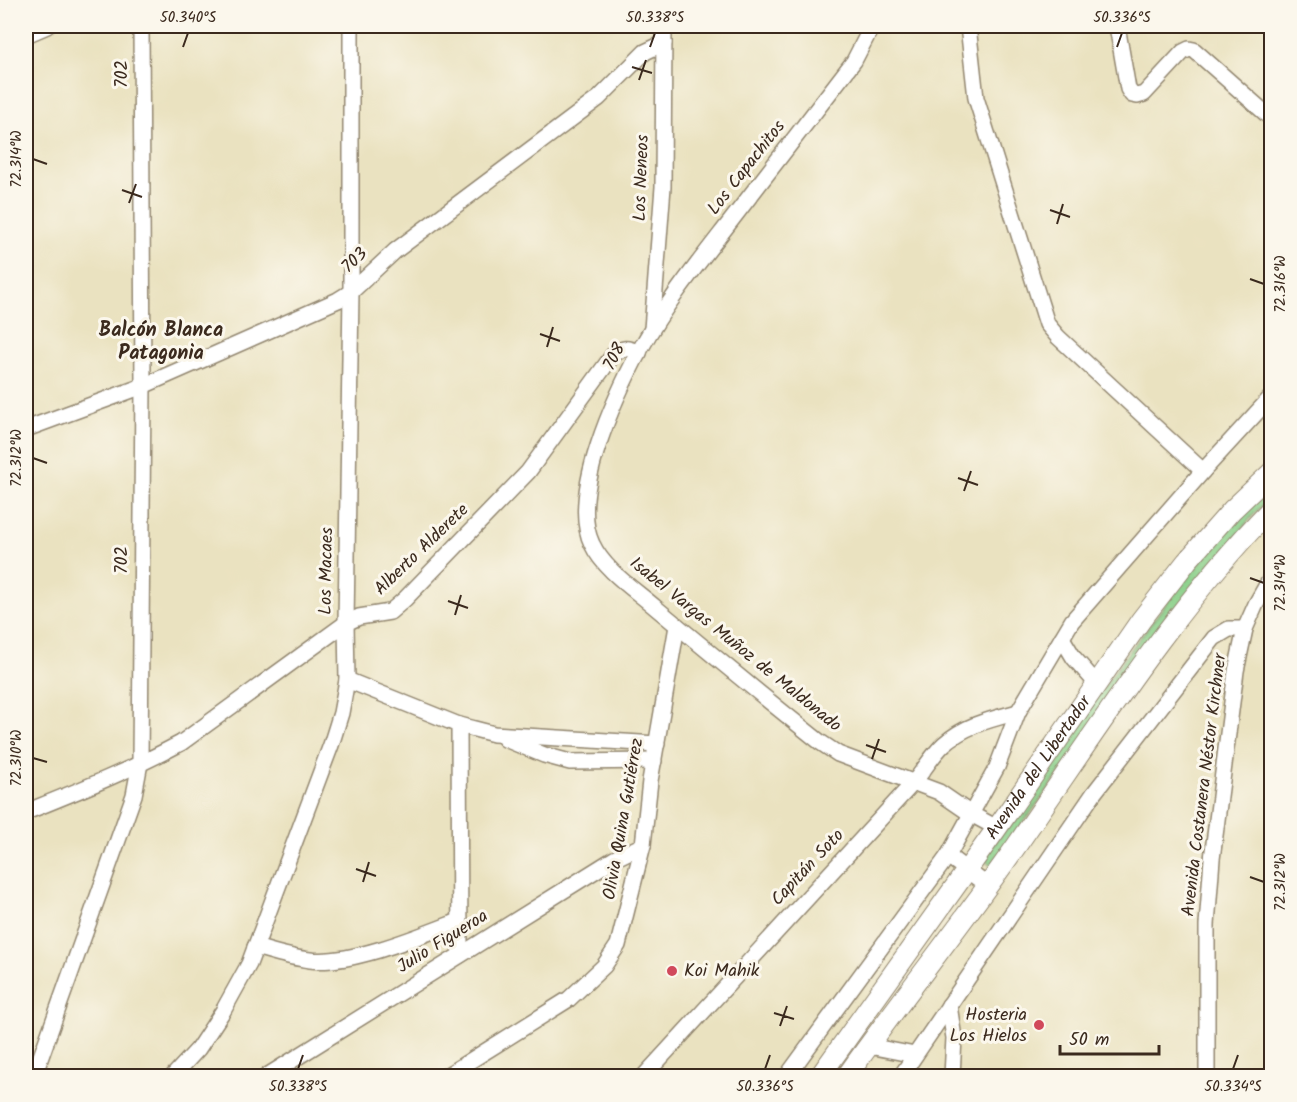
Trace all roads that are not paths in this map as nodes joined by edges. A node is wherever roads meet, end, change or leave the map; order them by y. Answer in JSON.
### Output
{"nodes":[{"id":1,"x":47,"y":26,"type":"edge"},
{"id":2,"x":141,"y":26,"type":"edge"},
{"id":3,"x":351,"y":26,"type":"edge"},
{"id":4,"x":664,"y":26,"type":"edge"},
{"id":5,"x":872,"y":26,"type":"edge"},
{"id":6,"x":968,"y":26,"type":"edge"},
{"id":7,"x":1117,"y":26,"type":"edge"},
{"id":8,"x":26,"y":35,"type":"edge"},
{"id":9,"x":664,"y":42,"type":"junction"},
{"id":10,"x":1272,"y":119,"type":"edge"},
{"id":11,"x":351,"y":292,"type":"junction"},
{"id":12,"x":651,"y":332,"type":"junction"},
{"id":13,"x":639,"y":352,"type":"junction"},
{"id":14,"x":143,"y":386,"type":"junction"},
{"id":15,"x":1272,"y":396,"type":"edge"},
{"id":16,"x":615,"y":401,"type":"joint"},
{"id":17,"x":26,"y":429,"type":"edge"},
{"id":18,"x":1203,"y":471,"type":"junction"},
{"id":19,"x":1272,"y":472,"type":"edge"},
{"id":20,"x":1272,"y":508,"type":"edge"},
{"id":21,"x":1272,"y":576,"type":"edge"},
{"id":22,"x":346,"y":623,"type":"junction"},
{"id":23,"x":677,"y":626,"type":"junction"},
{"id":24,"x":1245,"y":630,"type":"junction"},
{"id":25,"x":1062,"y":638,"type":"junction"},
{"id":26,"x":347,"y":681,"type":"junction"},
{"id":27,"x":1097,"y":684,"type":"junction"},
{"id":28,"x":1018,"y":712,"type":"junction"},
{"id":29,"x":459,"y":725,"type":"junction"},
{"id":30,"x":494,"y":734,"type":"junction"},
{"id":31,"x":657,"y":744,"type":"junction"},
{"id":32,"x":654,"y":761,"type":"junction"},
{"id":33,"x":140,"y":762,"type":"junction"},
{"id":34,"x":914,"y":782,"type":"junction"},
{"id":35,"x":26,"y":812,"type":"edge"},
{"id":36,"x":971,"y":814,"type":"junction"},
{"id":37,"x":997,"y":828,"type":"junction"},
{"id":38,"x":643,"y":845,"type":"junction"},
{"id":39,"x":948,"y":856,"type":"junction"},
{"id":40,"x":967,"y":871,"type":"junction"},
{"id":41,"x":988,"y":886,"type":"junction"},
{"id":42,"x":459,"y":921,"type":"junction"},
{"id":43,"x":255,"y":947,"type":"junction"},
{"id":44,"x":460,"y":954,"type":"junction"},
{"id":45,"x":949,"y":1005,"type":"junction"},
{"id":46,"x":869,"y":1046,"type":"junction"},
{"id":47,"x":915,"y":1055,"type":"junction"},
{"id":48,"x":34,"y":1077,"type":"edge"},
{"id":49,"x":173,"y":1077,"type":"edge"},
{"id":50,"x":267,"y":1077,"type":"edge"},
{"id":51,"x":446,"y":1077,"type":"edge"},
{"id":52,"x":644,"y":1077,"type":"edge"},
{"id":53,"x":787,"y":1077,"type":"edge"},
{"id":54,"x":820,"y":1077,"type":"edge"},
{"id":55,"x":848,"y":1077,"type":"edge"},
{"id":56,"x":901,"y":1077,"type":"edge"},
{"id":57,"x":952,"y":1077,"type":"edge"},
{"id":58,"x":1207,"y":1077,"type":"edge"}],
"edges":[{"from":1,"to":8,"type":"street"},
{"from":2,"to":14,"type":"street","name":"702"},
{"from":3,"to":11,"type":"street","name":"Los Macaes"},
{"from":4,"to":9,"type":"street","name":"Los Neneos"},
{"from":5,"to":12,"type":"street","name":"Los Capachitos"},
{"from":6,"to":18,"type":"street"},
{"from":7,"to":10,"type":"street"},
{"from":9,"to":11,"type":"street","name":"703"},
{"from":9,"to":12,"type":"street","name":"Los Neneos"},
{"from":11,"to":14,"type":"street","name":"703"},
{"from":11,"to":22,"type":"street","name":"Los Macaes"},
{"from":12,"to":13,"type":"street","name":"708"},
{"from":13,"to":16,"type":"street","name":"708"},
{"from":13,"to":22,"type":"street","name":"Alberto Alderete"},
{"from":14,"to":17,"type":"street","name":"703"},
{"from":14,"to":33,"type":"street","name":"702"},
{"from":15,"to":18,"type":"street","name":"Avenida del Libertador"},
{"from":16,"to":23,"type":"street","name":"Isabel Vargas Muñoz de Maldonado"},
{"from":18,"to":25,"type":"street","name":"Avenida del Libertador"},
{"from":19,"to":27,"type":"main road","name":"Avenida del Libertador"},
{"from":20,"to":41,"type":"main road","name":"Avenida del Libertador"},
{"from":21,"to":24,"type":"street","name":"Avenida Costanera Néstor Kirchner"},
{"from":22,"to":26,"type":"street","name":"Los Macaes"},
{"from":22,"to":33,"type":"street","name":"Alberto Alderete"},
{"from":23,"to":31,"type":"street","name":"Olivia Quina Gutiérrez"},
{"from":23,"to":34,"type":"street","name":"Isabel Vargas Muñoz de Maldonado"},
{"from":24,"to":45,"type":"street"},
{"from":24,"to":58,"type":"street","name":"Avenida Costanera Néstor Kirchner"},
{"from":25,"to":27,"type":"street"},
{"from":25,"to":28,"type":"street","name":"Avenida del Libertador"},
{"from":26,"to":29,"type":"street"},
{"from":26,"to":43,"type":"street","name":"Los Macaes"},
{"from":27,"to":37,"type":"main road","name":"Avenida del Libertador"},
{"from":28,"to":34,"type":"street","name":"Capitán Soto"},
{"from":28,"to":36,"type":"street","name":"Avenida del Libertador"},
{"from":29,"to":30,"type":"street"},
{"from":29,"to":42,"type":"street"},
{"from":30,"to":31,"type":"street"},
{"from":30,"to":32,"type":"street"},
{"from":31,"to":32,"type":"street","name":"Olivia Quina Gutiérrez"},
{"from":32,"to":38,"type":"street","name":"Olivia Quina Gutiérrez"},
{"from":33,"to":35,"type":"street","name":"Alberto Alderete"},
{"from":33,"to":48,"type":"street","name":"702"},
{"from":34,"to":36,"type":"street","name":"Isabel Vargas Muñoz de Maldonado"},
{"from":34,"to":52,"type":"street","name":"Capitán Soto"},
{"from":36,"to":37,"type":"street","name":"Isabel Vargas Muñoz de Maldonado"},
{"from":36,"to":39,"type":"street","name":"Avenida del Libertador"},
{"from":37,"to":40,"type":"main road","name":"Avenida del Libertador"},
{"from":38,"to":44,"type":"street","name":"Julio Figueroa"},
{"from":38,"to":51,"type":"street","name":"Olivia Quina Gutiérrez"},
{"from":39,"to":40,"type":"street"},
{"from":39,"to":53,"type":"street","name":"Avenida del Libertador"},
{"from":40,"to":41,"type":"street"},
{"from":40,"to":54,"type":"main road","name":"Avenida del Libertador"},
{"from":41,"to":46,"type":"main road","name":"Avenida del Libertador"},
{"from":42,"to":43,"type":"street"},
{"from":42,"to":44,"type":"street"},
{"from":43,"to":49,"type":"street","name":"Los Macaes"},
{"from":44,"to":50,"type":"street","name":"Julio Figueroa"},
{"from":45,"to":47,"type":"street"},
{"from":45,"to":57,"type":"street"},
{"from":46,"to":47,"type":"street"},
{"from":46,"to":55,"type":"main road","name":"Avenida del Libertador"},
{"from":47,"to":56,"type":"street"}]}
